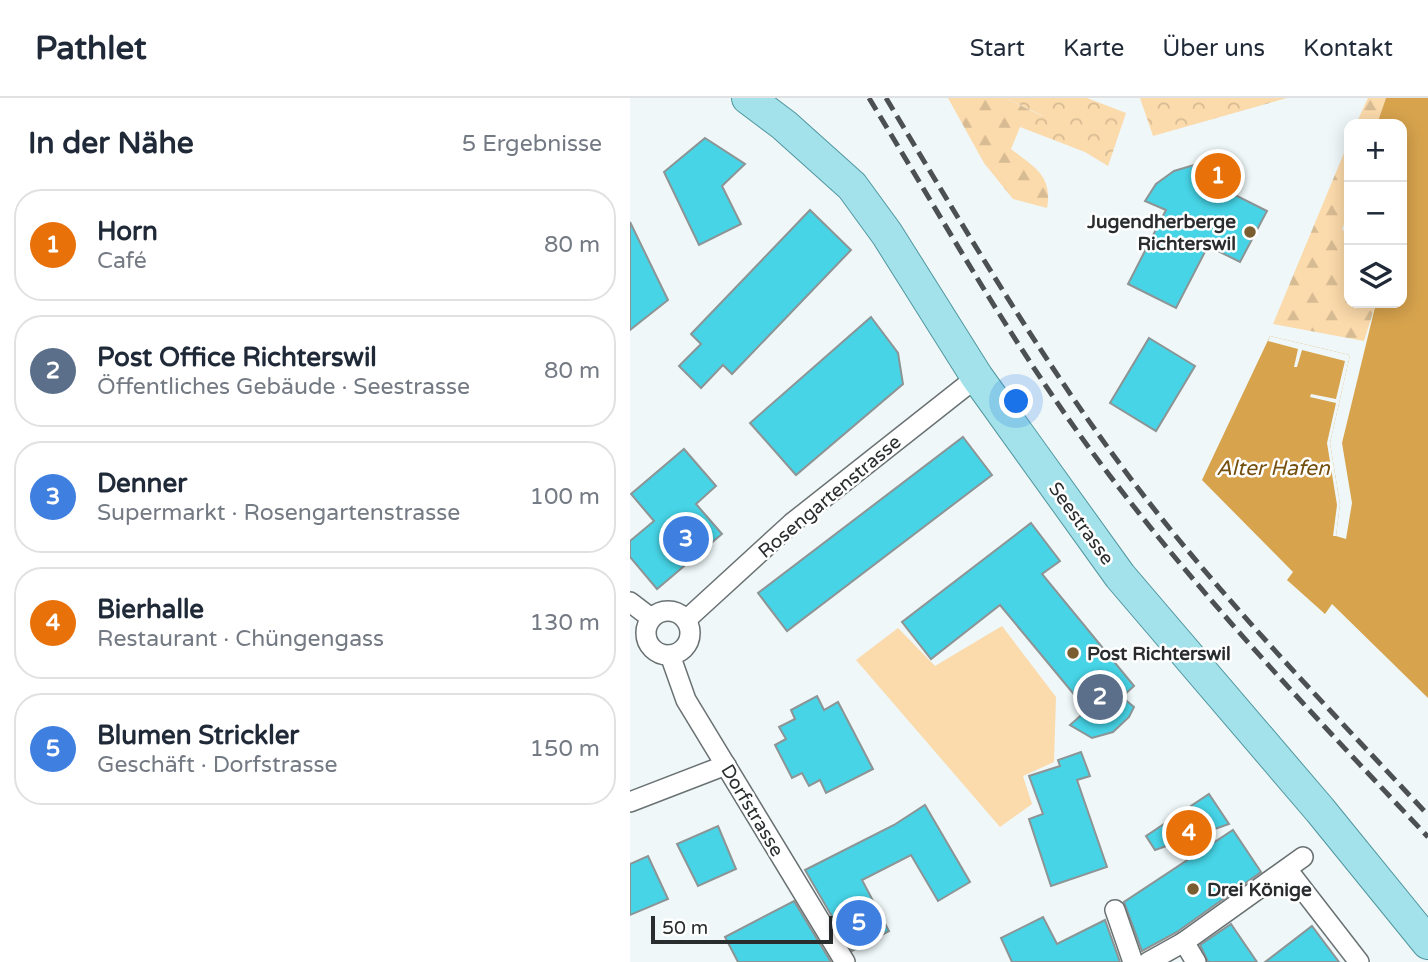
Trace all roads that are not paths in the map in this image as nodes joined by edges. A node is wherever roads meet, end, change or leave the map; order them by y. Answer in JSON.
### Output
{"nodes":[{"id":1,"x":748,"y":98,"type":"edge"},
{"id":2,"x":977,"y":377,"type":"junction"},
{"id":3,"x":630,"y":602,"type":"edge"},
{"id":4,"x":651,"y":618,"type":"junction"},
{"id":5,"x":686,"y":620,"type":"junction"},
{"id":6,"x":670,"y":655,"type":"junction"},
{"id":7,"x":726,"y":765,"type":"junction"},
{"id":8,"x":630,"y":802,"type":"edge"},
{"id":9,"x":1303,"y":857,"type":"dead end"},
{"id":10,"x":1287,"y":869,"type":"junction"},
{"id":11,"x":1115,"y":910,"type":"dead end"},
{"id":12,"x":1184,"y":942,"type":"junction"},
{"id":13,"x":1428,"y":943,"type":"edge"},
{"id":14,"x":845,"y":962,"type":"edge"},
{"id":15,"x":1133,"y":962,"type":"edge"},
{"id":16,"x":1148,"y":962,"type":"edge"},
{"id":17,"x":1196,"y":962,"type":"edge"},
{"id":18,"x":1359,"y":962,"type":"edge"}],
"edges":[{"from":1,"to":2,"type":"main road","name":"Seestrasse"},
{"from":2,"to":5,"type":"street","name":"Rosengartenstrasse"},
{"from":2,"to":13,"type":"main road","name":"Seestrasse"},
{"from":3,"to":4,"type":"street"},
{"from":4,"to":5,"type":"street"},
{"from":4,"to":6,"type":"street"},
{"from":5,"to":6,"type":"street"},
{"from":6,"to":7,"type":"street","name":"Dorfstrasse"},
{"from":7,"to":8,"type":"street"},
{"from":7,"to":14,"type":"street","name":"Dorfstrasse"},
{"from":9,"to":10,"type":"street"},
{"from":10,"to":12,"type":"street"},
{"from":10,"to":18,"type":"street"},
{"from":11,"to":15,"type":"street"},
{"from":12,"to":16,"type":"street"},
{"from":12,"to":17,"type":"street"}]}
